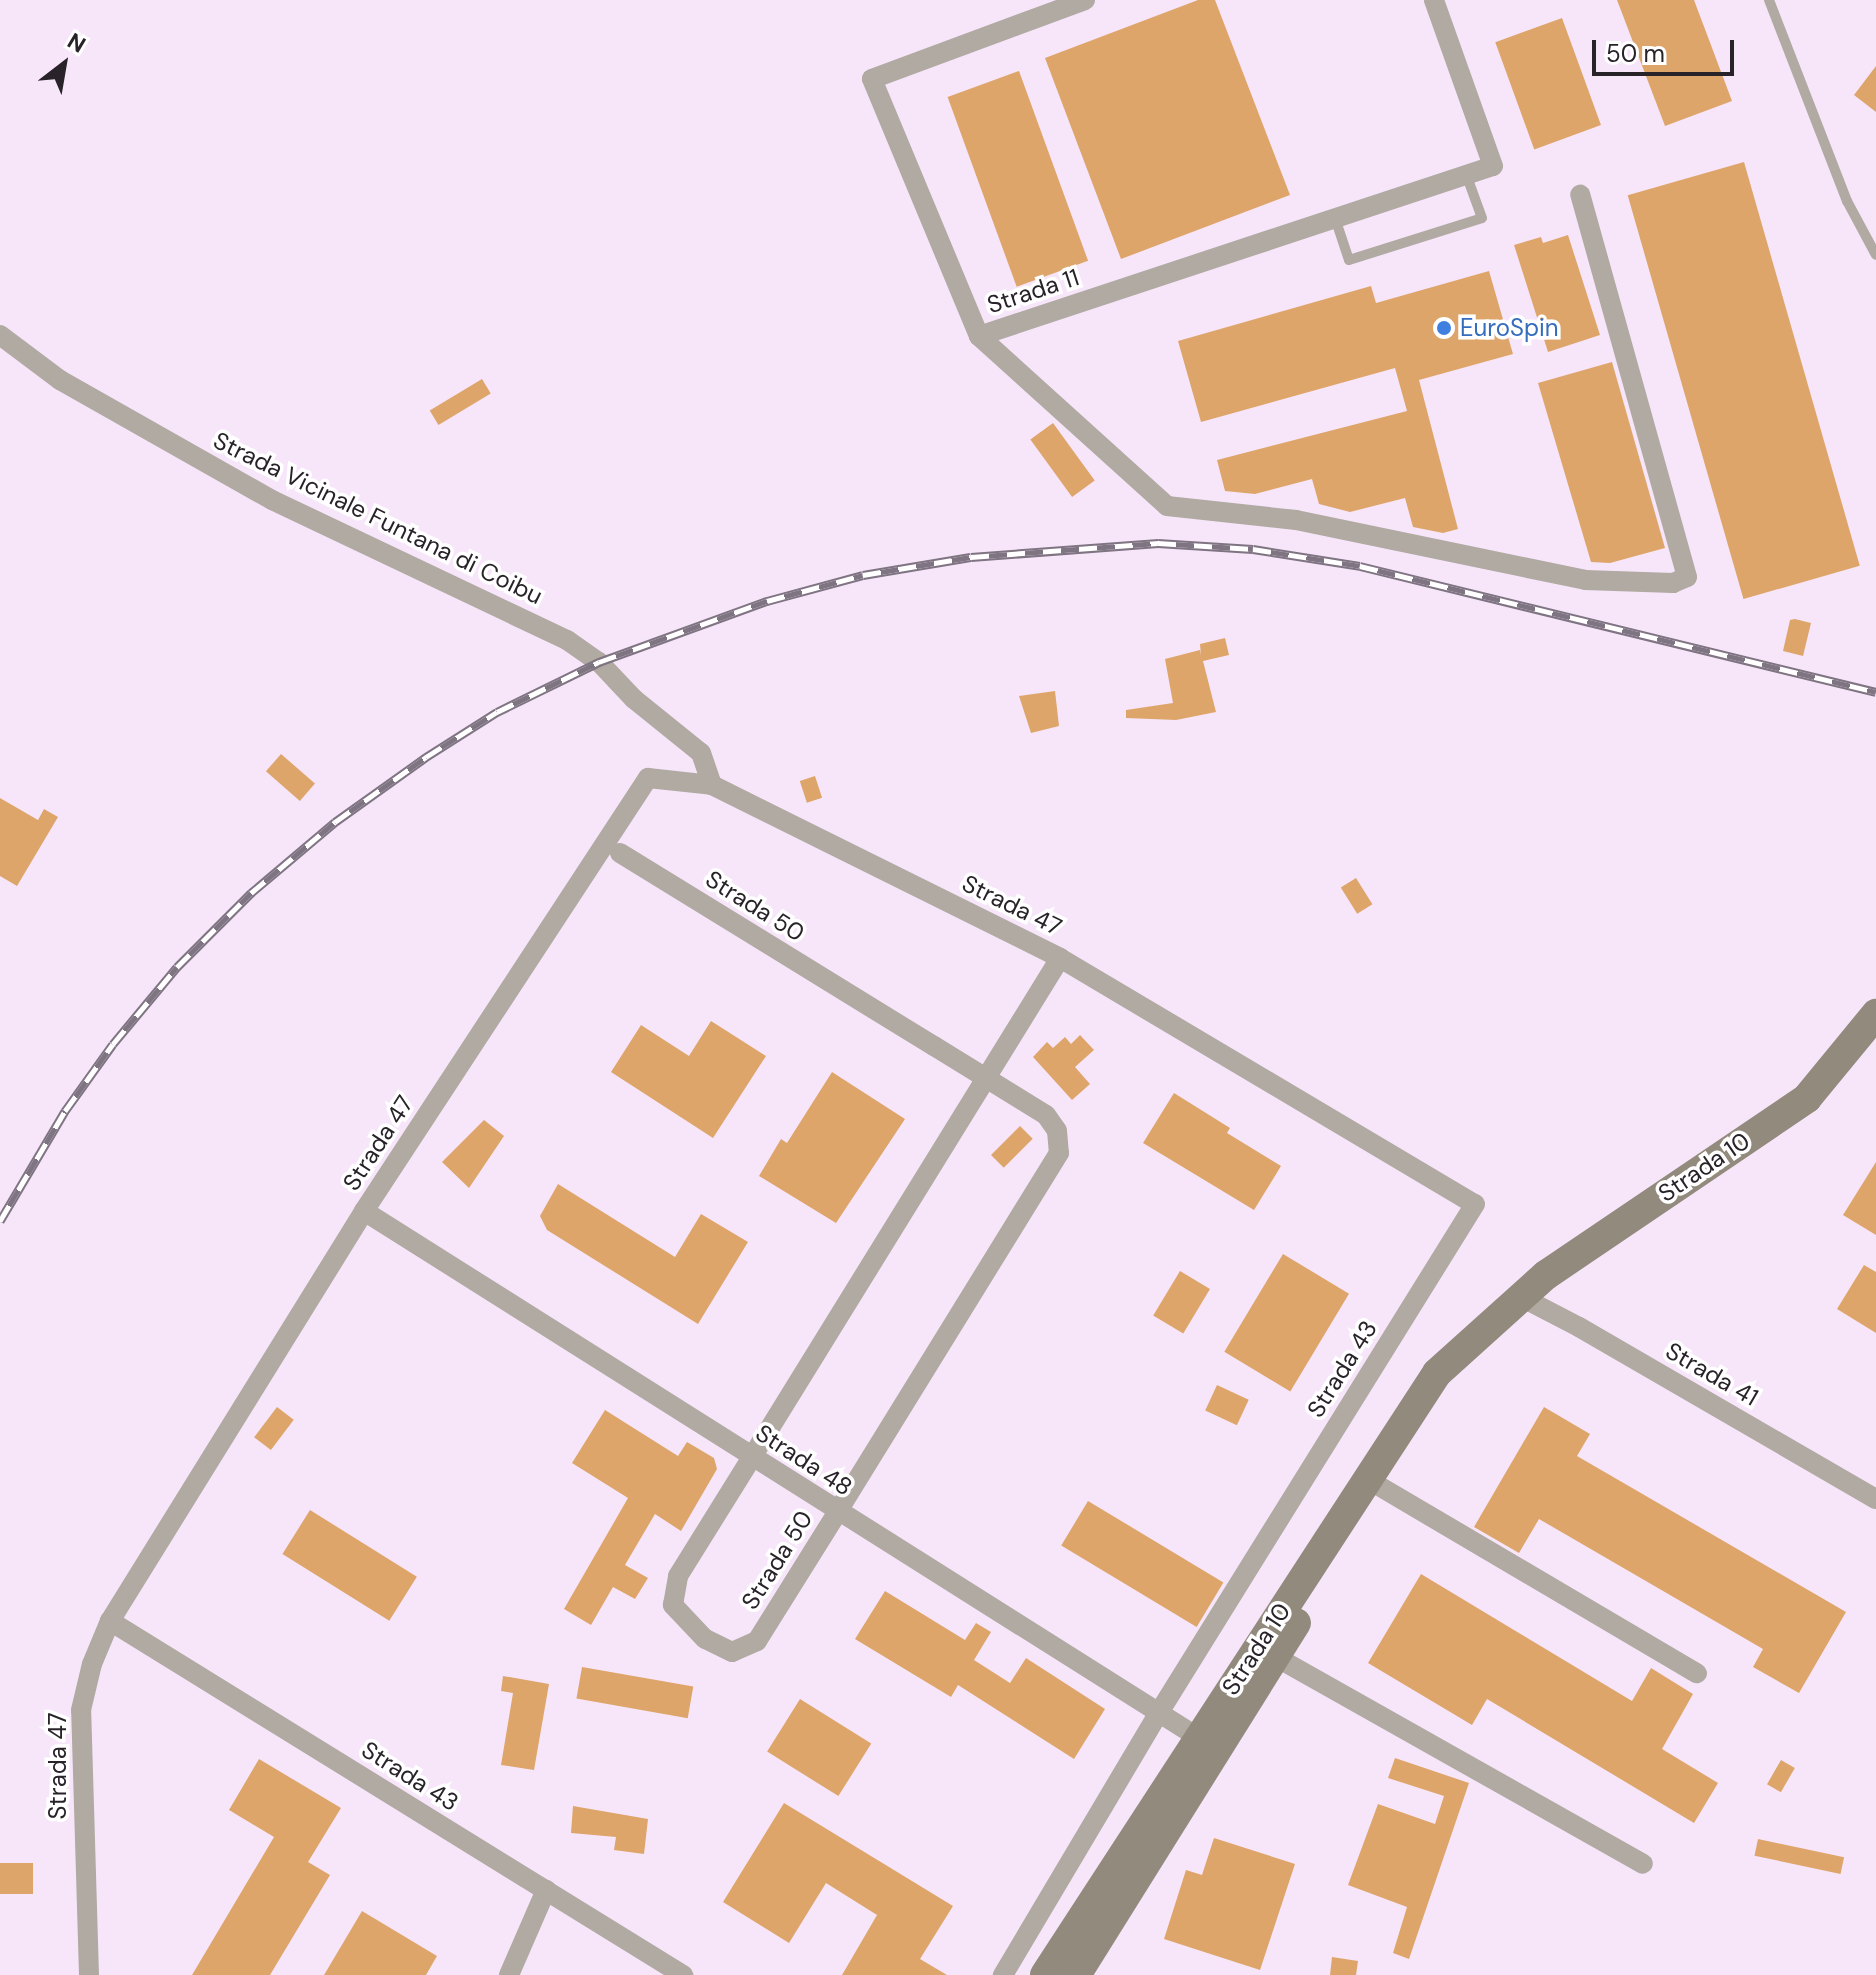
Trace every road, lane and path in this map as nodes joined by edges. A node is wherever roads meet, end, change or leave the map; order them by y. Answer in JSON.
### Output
{"nodes":[{"id":1,"x":1085,"y":0,"type":"edge"},
{"id":2,"x":1434,"y":0,"type":"edge"},
{"id":3,"x":1769,"y":0,"type":"edge"},
{"id":4,"x":1466,"y":174,"type":"junction"},
{"id":5,"x":1580,"y":195,"type":"dead end"},
{"id":6,"x":1335,"y":218,"type":"junction"},
{"id":7,"x":1876,"y":255,"type":"edge"},
{"id":8,"x":0,"y":335,"type":"edge"},
{"id":9,"x":979,"y":336,"type":"junction"},
{"id":10,"x":712,"y":785,"type":"junction"},
{"id":11,"x":620,"y":853,"type":"dead end"},
{"id":12,"x":1060,"y":958,"type":"junction"},
{"id":13,"x":1876,"y":1014,"type":"edge"},
{"id":14,"x":986,"y":1078,"type":"junction"},
{"id":15,"x":364,"y":1211,"type":"junction"},
{"id":16,"x":1521,"y":1297,"type":"junction"},
{"id":17,"x":1479,"y":1334,"type":"junction"},
{"id":18,"x":752,"y":1457,"type":"junction"},
{"id":19,"x":1379,"y":1486,"type":"junction"},
{"id":20,"x":1876,"y":1499,"type":"edge"},
{"id":21,"x":837,"y":1513,"type":"junction"},
{"id":22,"x":110,"y":1621,"type":"junction"},
{"id":23,"x":1276,"y":1657,"type":"junction"},
{"id":24,"x":1697,"y":1673,"type":"dead end"},
{"id":25,"x":1158,"y":1714,"type":"junction"},
{"id":26,"x":1208,"y":1743,"type":"junction"},
{"id":27,"x":1643,"y":1864,"type":"dead end"},
{"id":28,"x":546,"y":1890,"type":"junction"},
{"id":29,"x":89,"y":1975,"type":"edge"},
{"id":30,"x":509,"y":1975,"type":"edge"},
{"id":31,"x":683,"y":1975,"type":"edge"},
{"id":32,"x":1003,"y":1975,"type":"edge"},
{"id":33,"x":1045,"y":1975,"type":"edge"},
{"id":34,"x":1076,"y":1975,"type":"edge"}],
"edges":[{"from":1,"to":9,"type":"street","name":"Strada 11"},
{"from":2,"to":4,"type":"street","name":"Strada 11"},
{"from":3,"to":7,"type":"lane"},
{"from":4,"to":6,"type":"street","name":"Strada 11"},
{"from":4,"to":6,"type":"lane"},
{"from":5,"to":9,"type":"street"},
{"from":6,"to":9,"type":"street","name":"Strada 11"},
{"from":8,"to":10,"type":"street","name":"Strada Vicinale Funtana di Coibu"},
{"from":10,"to":12,"type":"street","name":"Strada 47"},
{"from":10,"to":15,"type":"street","name":"Strada 47"},
{"from":11,"to":14,"type":"street","name":"Strada 50"},
{"from":12,"to":14,"type":"street","name":"Strada 50"},
{"from":12,"to":25,"type":"street","name":"Strada 43"},
{"from":13,"to":16,"type":"street","name":"Strada 10"},
{"from":14,"to":18,"type":"street","name":"Strada 50"},
{"from":14,"to":21,"type":"street","name":"Strada 50"},
{"from":15,"to":18,"type":"street","name":"Strada 48"},
{"from":15,"to":22,"type":"street","name":"Strada 47"},
{"from":16,"to":17,"type":"street","name":"Strada 10"},
{"from":16,"to":20,"type":"street","name":"Strada 41"},
{"from":17,"to":19,"type":"street","name":"Strada 10"},
{"from":17,"to":26,"type":"street","name":"Strada 10"},
{"from":18,"to":21,"type":"street","name":"Strada 48"},
{"from":18,"to":21,"type":"street","name":"Strada 50"},
{"from":19,"to":23,"type":"street","name":"Strada 10"},
{"from":19,"to":24,"type":"street"},
{"from":21,"to":25,"type":"street","name":"Strada 48"},
{"from":22,"to":28,"type":"street","name":"Strada 43"},
{"from":22,"to":29,"type":"street","name":"Strada 47"},
{"from":23,"to":26,"type":"street","name":"Strada 10"},
{"from":23,"to":27,"type":"street"},
{"from":25,"to":26,"type":"street","name":"Strada 48"},
{"from":25,"to":32,"type":"street","name":"Strada 43"},
{"from":26,"to":33,"type":"street","name":"Strada 10"},
{"from":26,"to":34,"type":"street","name":"Strada 10"},
{"from":28,"to":30,"type":"street"},
{"from":28,"to":31,"type":"street","name":"Strada 43"}]}
